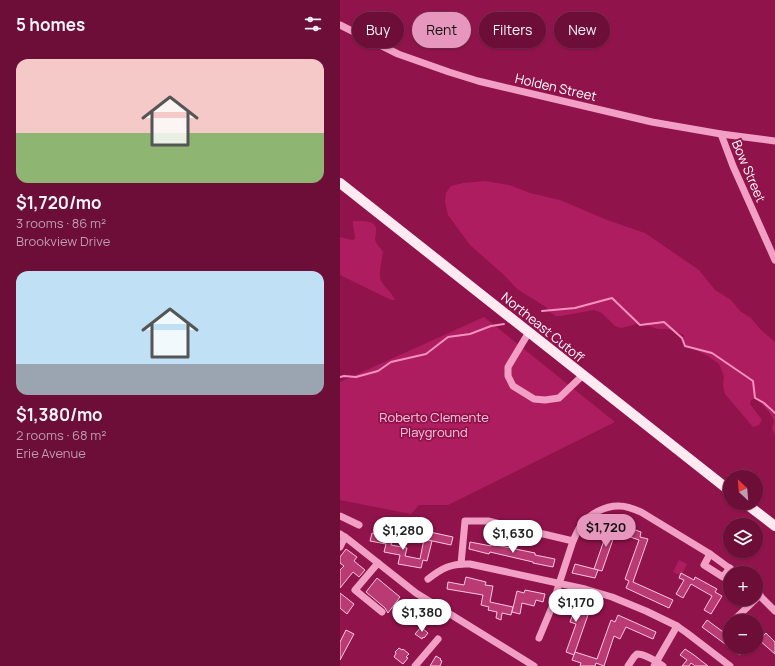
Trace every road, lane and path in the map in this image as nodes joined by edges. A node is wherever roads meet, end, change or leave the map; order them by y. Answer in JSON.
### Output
{"nodes":[{"id":1,"x":340,"y":25,"type":"edge"},
{"id":2,"x":721,"y":134,"type":"junction"},
{"id":3,"x":775,"y":141,"type":"edge"},
{"id":4,"x":340,"y":183,"type":"edge"},
{"id":5,"x":775,"y":260,"type":"edge"},
{"id":6,"x":529,"y":332,"type":"junction"},
{"id":7,"x":583,"y":375,"type":"junction"},
{"id":8,"x":723,"y":485,"type":"edge"},
{"id":9,"x":754,"y":510,"type":"edge"},
{"id":10,"x":340,"y":516,"type":"edge"},
{"id":11,"x":359,"y":525,"type":"dead end"},
{"id":12,"x":775,"y":526,"type":"edge"},
{"id":13,"x":343,"y":535,"type":"edge"},
{"id":14,"x":573,"y":541,"type":"junction"},
{"id":15,"x":340,"y":547,"type":"edge"},
{"id":16,"x":710,"y":554,"type":"junction"},
{"id":17,"x":378,"y":563,"type":"junction"},
{"id":18,"x":461,"y":564,"type":"junction"},
{"id":19,"x":727,"y":566,"type":"edge"},
{"id":20,"x":723,"y":577,"type":"edge"},
{"id":21,"x":428,"y":579,"type":"dead end"},
{"id":22,"x":559,"y":584,"type":"junction"},
{"id":23,"x":763,"y":599,"type":"edge"},
{"id":24,"x":747,"y":606,"type":"edge"},
{"id":25,"x":775,"y":611,"type":"edge"},
{"id":26,"x":382,"y":612,"type":"dead end"},
{"id":27,"x":739,"y":614,"type":"edge"},
{"id":28,"x":677,"y":626,"type":"junction"},
{"id":29,"x":539,"y":638,"type":"dead end"},
{"id":30,"x":438,"y":639,"type":"dead end"},
{"id":31,"x":658,"y":664,"type":"edge"},
{"id":32,"x":415,"y":666,"type":"edge"},
{"id":33,"x":534,"y":666,"type":"edge"},
{"id":34,"x":628,"y":666,"type":"edge"},
{"id":35,"x":730,"y":666,"type":"edge"}],
"edges":[{"from":1,"to":2,"type":"street","name":"Holden Street"},
{"from":2,"to":3,"type":"street","name":"Holden Street"},
{"from":2,"to":5,"type":"street","name":"Bow Street"},
{"from":4,"to":6,"type":"main road","name":"Northeast Cutoff"},
{"from":6,"to":7,"type":"main road","name":"Northeast Cutoff"},
{"from":6,"to":7,"type":"street"},
{"from":7,"to":8,"type":"main road","name":"Northeast Cutoff"},
{"from":9,"to":12,"type":"main road"},
{"from":10,"to":11,"type":"street"},
{"from":13,"to":15,"type":"street"},
{"from":13,"to":17,"type":"street"},
{"from":14,"to":16,"type":"street"},
{"from":14,"to":18,"type":"street"},
{"from":14,"to":22,"type":"street"},
{"from":16,"to":19,"type":"street"},
{"from":16,"to":20,"type":"street"},
{"from":17,"to":26,"type":"street"},
{"from":17,"to":33,"type":"street"},
{"from":18,"to":21,"type":"street"},
{"from":18,"to":22,"type":"street"},
{"from":22,"to":28,"type":"street"},
{"from":22,"to":29,"type":"street"},
{"from":23,"to":25,"type":"street"},
{"from":24,"to":27,"type":"street"},
{"from":28,"to":31,"type":"street"},
{"from":28,"to":35,"type":"street"},
{"from":30,"to":32,"type":"street"},
{"from":31,"to":34,"type":"street"}]}
